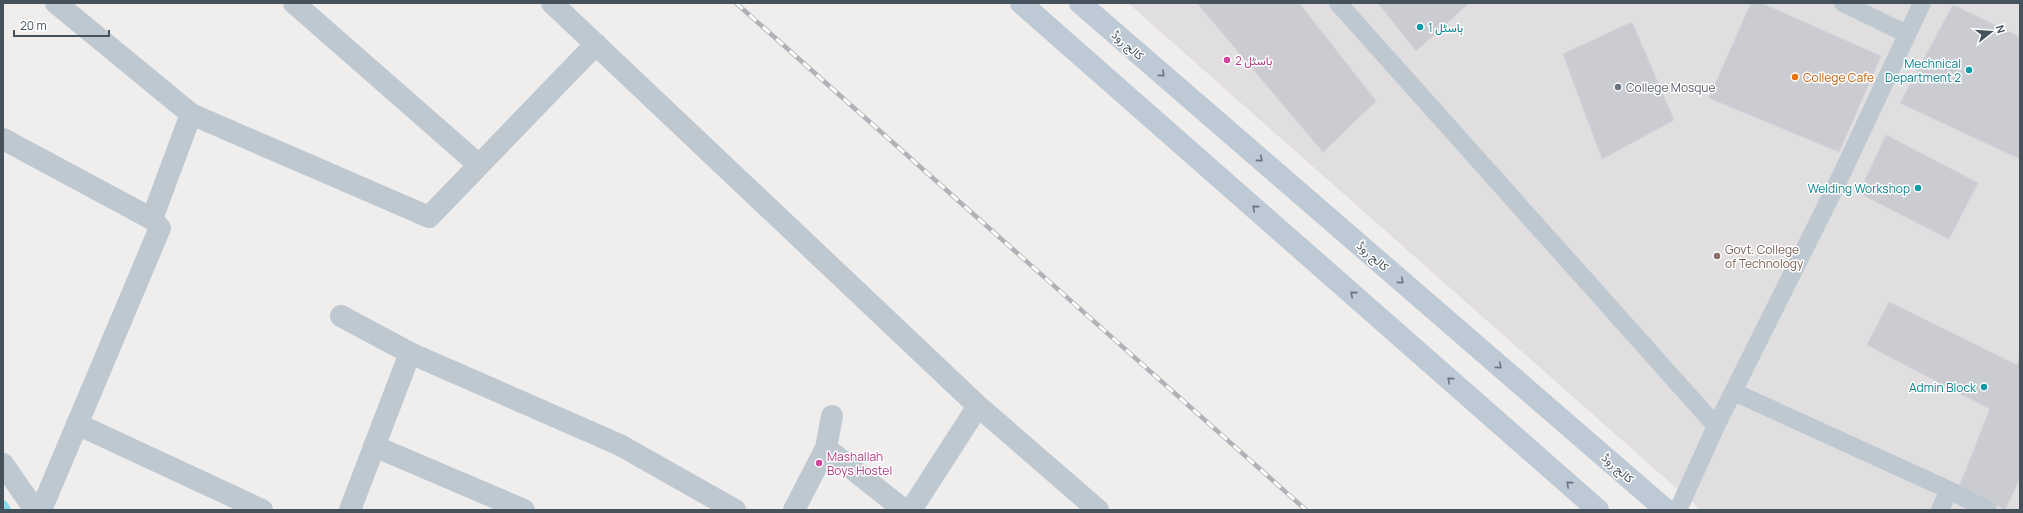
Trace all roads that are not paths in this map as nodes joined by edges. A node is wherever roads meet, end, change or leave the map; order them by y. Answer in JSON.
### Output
{"nodes":[{"id":1,"x":56,"y":3,"type":"edge"},
{"id":2,"x":294,"y":3,"type":"edge"},
{"id":3,"x":1021,"y":3,"type":"edge"},
{"id":4,"x":1080,"y":3,"type":"edge"},
{"id":5,"x":1338,"y":3,"type":"edge"},
{"id":6,"x":1843,"y":3,"type":"edge"},
{"id":7,"x":1922,"y":3,"type":"edge"},
{"id":8,"x":557,"y":5,"type":"edge"},
{"id":9,"x":1907,"y":34,"type":"junction"},
{"id":10,"x":596,"y":44,"type":"junction"},
{"id":11,"x":191,"y":114,"type":"junction"},
{"id":12,"x":3,"y":139,"type":"edge"},
{"id":13,"x":480,"y":165,"type":"junction"},
{"id":14,"x":152,"y":219,"type":"junction"},
{"id":15,"x":341,"y":316,"type":"dead end"},
{"id":16,"x":410,"y":353,"type":"junction"},
{"id":17,"x":1734,"y":392,"type":"junction"},
{"id":18,"x":978,"y":406,"type":"junction"},
{"id":19,"x":832,"y":416,"type":"dead end"},
{"id":20,"x":77,"y":424,"type":"junction"},
{"id":21,"x":1716,"y":426,"type":"junction"},
{"id":22,"x":374,"y":446,"type":"junction"},
{"id":23,"x":826,"y":448,"type":"junction"},
{"id":24,"x":3,"y":464,"type":"edge"},
{"id":25,"x":1949,"y":490,"type":"junction"},
{"id":26,"x":36,"y":510,"type":"edge"},
{"id":27,"x":41,"y":510,"type":"edge"},
{"id":28,"x":262,"y":510,"type":"edge"},
{"id":29,"x":350,"y":510,"type":"edge"},
{"id":30,"x":524,"y":510,"type":"edge"},
{"id":31,"x":735,"y":510,"type":"edge"},
{"id":32,"x":794,"y":510,"type":"edge"},
{"id":33,"x":904,"y":510,"type":"edge"},
{"id":34,"x":911,"y":510,"type":"edge"},
{"id":35,"x":1098,"y":510,"type":"edge"},
{"id":36,"x":1598,"y":510,"type":"edge"},
{"id":37,"x":1666,"y":510,"type":"edge"},
{"id":38,"x":1678,"y":510,"type":"edge"},
{"id":39,"x":1940,"y":510,"type":"edge"},
{"id":40,"x":1988,"y":510,"type":"edge"}],
"edges":[{"from":1,"to":11,"type":"street"},
{"from":2,"to":13,"type":"street"},
{"from":36,"to":3,"type":"main road","one_way":true},
{"from":4,"to":37,"type":"main road","name":"کالج روڈ","one_way":true},
{"from":5,"to":21,"type":"lane"},
{"from":6,"to":9,"type":"lane"},
{"from":7,"to":9,"type":"lane"},
{"from":8,"to":10,"type":"street"},
{"from":9,"to":17,"type":"lane"},
{"from":10,"to":13,"type":"street"},
{"from":10,"to":18,"type":"street"},
{"from":11,"to":13,"type":"street"},
{"from":11,"to":14,"type":"street"},
{"from":12,"to":14,"type":"street"},
{"from":14,"to":20,"type":"street"},
{"from":15,"to":16,"type":"street"},
{"from":16,"to":22,"type":"street"},
{"from":16,"to":31,"type":"street"},
{"from":17,"to":21,"type":"lane"},
{"from":17,"to":25,"type":"lane"},
{"from":18,"to":34,"type":"street"},
{"from":18,"to":35,"type":"street"},
{"from":19,"to":23,"type":"street"},
{"from":20,"to":27,"type":"street"},
{"from":20,"to":28,"type":"street"},
{"from":21,"to":38,"type":"lane"},
{"from":22,"to":29,"type":"street"},
{"from":22,"to":30,"type":"street"},
{"from":23,"to":32,"type":"street"},
{"from":23,"to":33,"type":"street"},
{"from":24,"to":26,"type":"street"},
{"from":25,"to":39,"type":"lane"},
{"from":25,"to":40,"type":"lane"}]}
